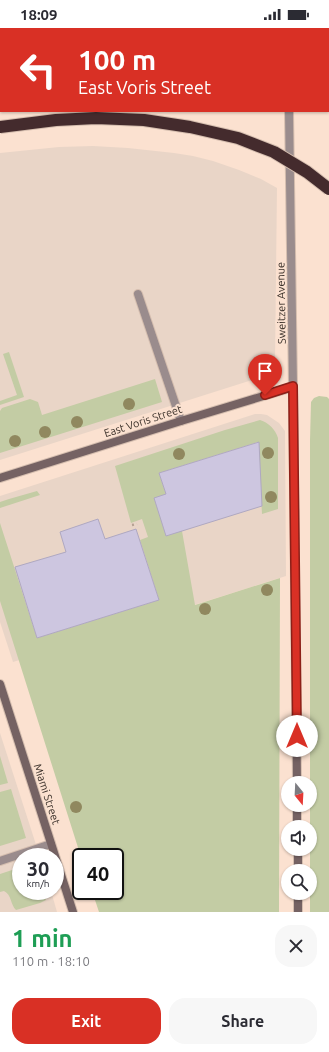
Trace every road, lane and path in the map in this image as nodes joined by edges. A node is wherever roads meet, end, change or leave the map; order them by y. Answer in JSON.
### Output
{"nodes":[{"id":1,"x":289,"y":112,"type":"edge"},
{"id":2,"x":0,"y":127,"type":"edge"},
{"id":3,"x":329,"y":189,"type":"edge"},
{"id":4,"x":138,"y":294,"type":"dead end"},
{"id":5,"x":293,"y":386,"type":"junction"},
{"id":6,"x":181,"y":420,"type":"junction"},
{"id":7,"x":0,"y":478,"type":"edge"},
{"id":8,"x":137,"y":524,"type":"dead end"},
{"id":9,"x":132,"y":525,"type":"dead end"},
{"id":10,"x":0,"y":684,"type":"edge"},
{"id":11,"x":297,"y":776,"type":"edge"},
{"id":12,"x":52,"y":844,"type":"junction"},
{"id":13,"x":0,"y":860,"type":"edge"},
{"id":14,"x":298,"y":900,"type":"edge"},
{"id":15,"x":73,"y":912,"type":"edge"},
{"id":16,"x":298,"y":912,"type":"edge"}],
"edges":[{"from":1,"to":5,"type":"street","name":"Sweitzer Avenue"},
{"from":2,"to":3,"type":"highway","bridge":true},
{"from":4,"to":6,"type":"street"},
{"from":5,"to":6,"type":"street","name":"East Voris Street"},
{"from":5,"to":11,"type":"street","name":"Sweitzer Avenue"},
{"from":6,"to":7,"type":"street","name":"East Voris Street"},
{"from":8,"to":9,"type":"path"},
{"from":10,"to":12,"type":"street","name":"Miami Street"},
{"from":12,"to":13,"type":"street"},
{"from":12,"to":15,"type":"street","name":"Miami Street"},
{"from":14,"to":16,"type":"street"}]}
